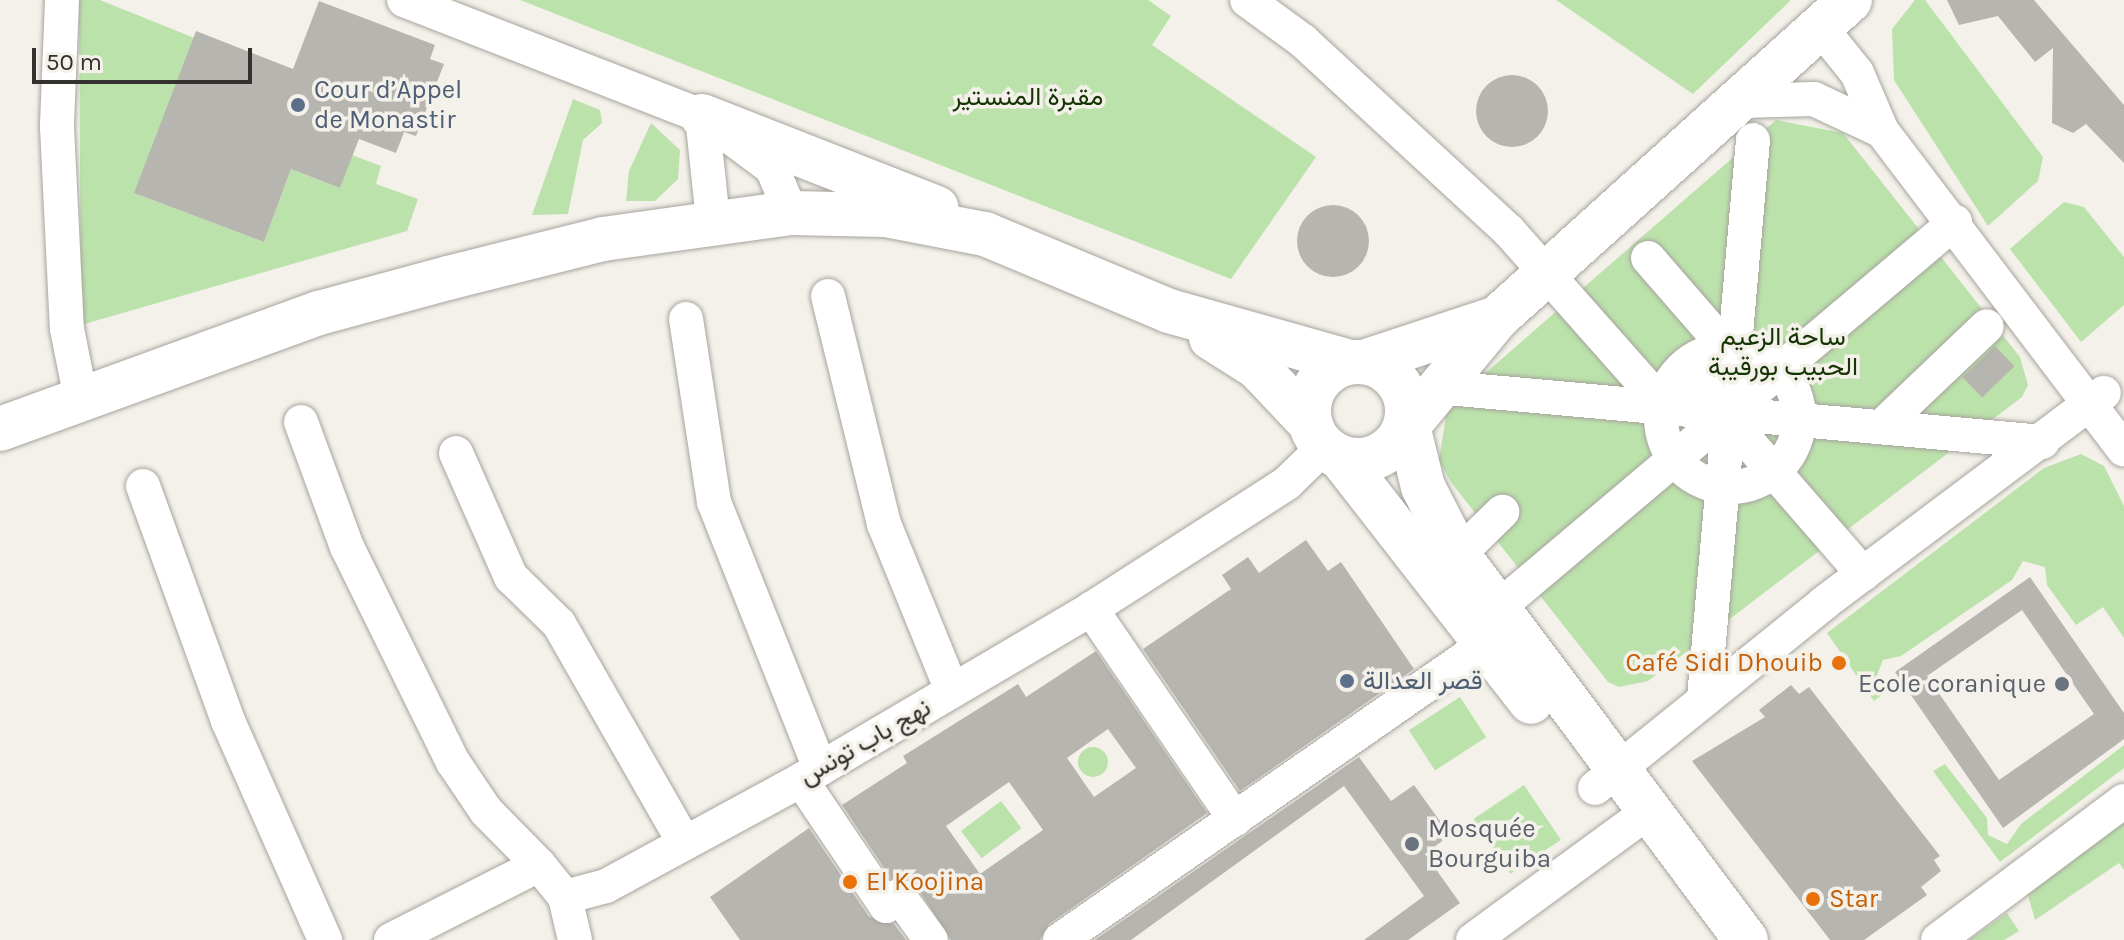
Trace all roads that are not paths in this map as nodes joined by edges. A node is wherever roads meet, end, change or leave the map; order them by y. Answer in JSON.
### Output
{"nodes":[{"id":1,"x":62,"y":0,"type":"edge"},
{"id":2,"x":404,"y":0,"type":"edge"},
{"id":3,"x":1247,"y":0,"type":"edge"},
{"id":4,"x":1835,"y":14,"type":"edge"},
{"id":5,"x":702,"y":116,"type":"junction"},
{"id":6,"x":1747,"y":121,"type":"junction"},
{"id":7,"x":1882,"y":131,"type":"junction"},
{"id":8,"x":791,"y":213,"type":"junction"},
{"id":9,"x":713,"y":221,"type":"junction"},
{"id":10,"x":1955,"y":222,"type":"junction"},
{"id":11,"x":985,"y":234,"type":"junction"},
{"id":12,"x":1648,"y":258,"type":"dead end"},
{"id":13,"x":1546,"y":274,"type":"junction"},
{"id":14,"x":828,"y":296,"type":"dead end"},
{"id":15,"x":1169,"y":311,"type":"junction"},
{"id":16,"x":1497,"y":318,"type":"junction"},
{"id":17,"x":686,"y":319,"type":"dead end"},
{"id":18,"x":1987,"y":326,"type":"dead end"},
{"id":19,"x":1731,"y":350,"type":"junction"},
{"id":20,"x":1357,"y":362,"type":"junction"},
{"id":21,"x":1684,"y":368,"type":"junction"},
{"id":22,"x":1778,"y":370,"type":"junction"},
{"id":23,"x":1436,"y":387,"type":"junction"},
{"id":24,"x":2098,"y":398,"type":"junction"},
{"id":25,"x":81,"y":399,"type":"junction"},
{"id":26,"x":1662,"y":406,"type":"junction"},
{"id":27,"x":1728,"y":413,"type":"junction"},
{"id":28,"x":1799,"y":420,"type":"junction"},
{"id":29,"x":301,"y":422,"type":"dead end"},
{"id":30,"x":1408,"y":426,"type":"junction"},
{"id":31,"x":1881,"y":427,"type":"junction"},
{"id":32,"x":0,"y":429,"type":"edge"},
{"id":33,"x":2043,"y":442,"type":"junction"},
{"id":34,"x":1325,"y":443,"type":"junction"},
{"id":35,"x":2124,"y":450,"type":"edge"},
{"id":36,"x":456,"y":453,"type":"dead end"},
{"id":37,"x":1675,"y":458,"type":"junction"},
{"id":38,"x":1773,"y":471,"type":"junction"},
{"id":39,"x":143,"y":486,"type":"dead end"},
{"id":40,"x":1722,"y":487,"type":"junction"},
{"id":41,"x":1502,"y":512,"type":"dead end"},
{"id":42,"x":1458,"y":555,"type":"junction"},
{"id":43,"x":1863,"y":574,"type":"junction"},
{"id":44,"x":1091,"y":609,"type":"junction"},
{"id":45,"x":1493,"y":625,"type":"junction"},
{"id":46,"x":952,"y":691,"type":"junction"},
{"id":47,"x":1704,"y":698,"type":"junction"},
{"id":48,"x":811,"y":775,"type":"junction"},
{"id":49,"x":1606,"y":778,"type":"junction"},
{"id":50,"x":2124,"y":801,"type":"edge"},
{"id":51,"x":1235,"y":819,"type":"junction"},
{"id":52,"x":1617,"y":835,"type":"junction"},
{"id":53,"x":684,"y":842,"type":"junction"},
{"id":54,"x":539,"y":865,"type":"junction"},
{"id":55,"x":565,"y":897,"type":"junction"},
{"id":56,"x":325,"y":940,"type":"edge"},
{"id":57,"x":391,"y":940,"type":"edge"},
{"id":58,"x":575,"y":940,"type":"edge"},
{"id":59,"x":931,"y":940,"type":"edge"},
{"id":60,"x":1060,"y":940,"type":"edge"},
{"id":61,"x":1473,"y":940,"type":"edge"},
{"id":62,"x":1713,"y":940,"type":"edge"},
{"id":63,"x":1746,"y":940,"type":"edge"},
{"id":64,"x":1938,"y":940,"type":"edge"}],
"edges":[{"from":1,"to":25,"type":"street"},
{"from":2,"to":5,"type":"street"},
{"from":3,"to":13,"type":"street"},
{"from":4,"to":6,"type":"main road"},
{"from":4,"to":7,"type":"street"},
{"from":5,"to":8,"type":"street"},
{"from":5,"to":9,"type":"street"},
{"from":5,"to":11,"type":"main road"},
{"from":6,"to":7,"type":"street"},
{"from":6,"to":13,"type":"main road"},
{"from":6,"to":19,"type":"street"},
{"from":7,"to":10,"type":"street"},
{"from":8,"to":9,"type":"main road"},
{"from":8,"to":11,"type":"main road"},
{"from":9,"to":25,"type":"main road"},
{"from":10,"to":22,"type":"street"},
{"from":10,"to":24,"type":"street"},
{"from":11,"to":15,"type":"main road"},
{"from":12,"to":19,"type":"street"},
{"from":13,"to":16,"type":"main road"},
{"from":13,"to":26,"type":"street"},
{"from":14,"to":46,"type":"street"},
{"from":15,"to":20,"type":"main road"},
{"from":15,"to":34,"type":"main road"},
{"from":16,"to":20,"type":"main road"},
{"from":16,"to":23,"type":"main road"},
{"from":17,"to":48,"type":"street"},
{"from":18,"to":31,"type":"street"},
{"from":19,"to":21,"type":"street"},
{"from":19,"to":22,"type":"street"},
{"from":19,"to":27,"type":"street"},
{"from":20,"to":30,"type":"main road"},
{"from":20,"to":34,"type":"main road"},
{"from":21,"to":26,"type":"street"},
{"from":21,"to":27,"type":"street"},
{"from":22,"to":27,"type":"street"},
{"from":22,"to":28,"type":"street"},
{"from":23,"to":26,"type":"street"},
{"from":23,"to":30,"type":"main road"},
{"from":24,"to":33,"type":"street"},
{"from":24,"to":35,"type":"street"},
{"from":25,"to":32,"type":"main road"},
{"from":26,"to":27,"type":"street"},
{"from":26,"to":37,"type":"street"},
{"from":27,"to":28,"type":"street"},
{"from":27,"to":37,"type":"street"},
{"from":27,"to":38,"type":"street"},
{"from":27,"to":40,"type":"street"},
{"from":28,"to":31,"type":"street"},
{"from":28,"to":38,"type":"street"},
{"from":29,"to":54,"type":"street"},
{"from":30,"to":34,"type":"main road"},
{"from":30,"to":42,"type":"main road"},
{"from":31,"to":33,"type":"street"},
{"from":33,"to":43,"type":"street"},
{"from":34,"to":44,"type":"street","name":"نهج باب تونس"},
{"from":34,"to":45,"type":"main road"},
{"from":36,"to":53,"type":"street"},
{"from":37,"to":40,"type":"street"},
{"from":37,"to":45,"type":"street"},
{"from":38,"to":40,"type":"street"},
{"from":38,"to":43,"type":"street"},
{"from":39,"to":56,"type":"street"},
{"from":40,"to":47,"type":"street"},
{"from":41,"to":42,"type":"street"},
{"from":42,"to":45,"type":"main road"},
{"from":43,"to":47,"type":"street"},
{"from":44,"to":46,"type":"street","name":"نهج باب تونس"},
{"from":44,"to":51,"type":"street"},
{"from":45,"to":49,"type":"main road"},
{"from":45,"to":51,"type":"street"},
{"from":46,"to":48,"type":"street","name":"نهج باب تونس"},
{"from":47,"to":49,"type":"street"},
{"from":48,"to":53,"type":"street","name":"نهج باب تونس"},
{"from":48,"to":59,"type":"street"},
{"from":49,"to":52,"type":"main road"},
{"from":50,"to":64,"type":"street"},
{"from":51,"to":60,"type":"street"},
{"from":52,"to":61,"type":"street"},
{"from":52,"to":62,"type":"main road"},
{"from":52,"to":63,"type":"main road"},
{"from":53,"to":55,"type":"street","name":"نهج باب تونس"},
{"from":54,"to":55,"type":"street"},
{"from":54,"to":57,"type":"street"},
{"from":55,"to":58,"type":"street"}]}
